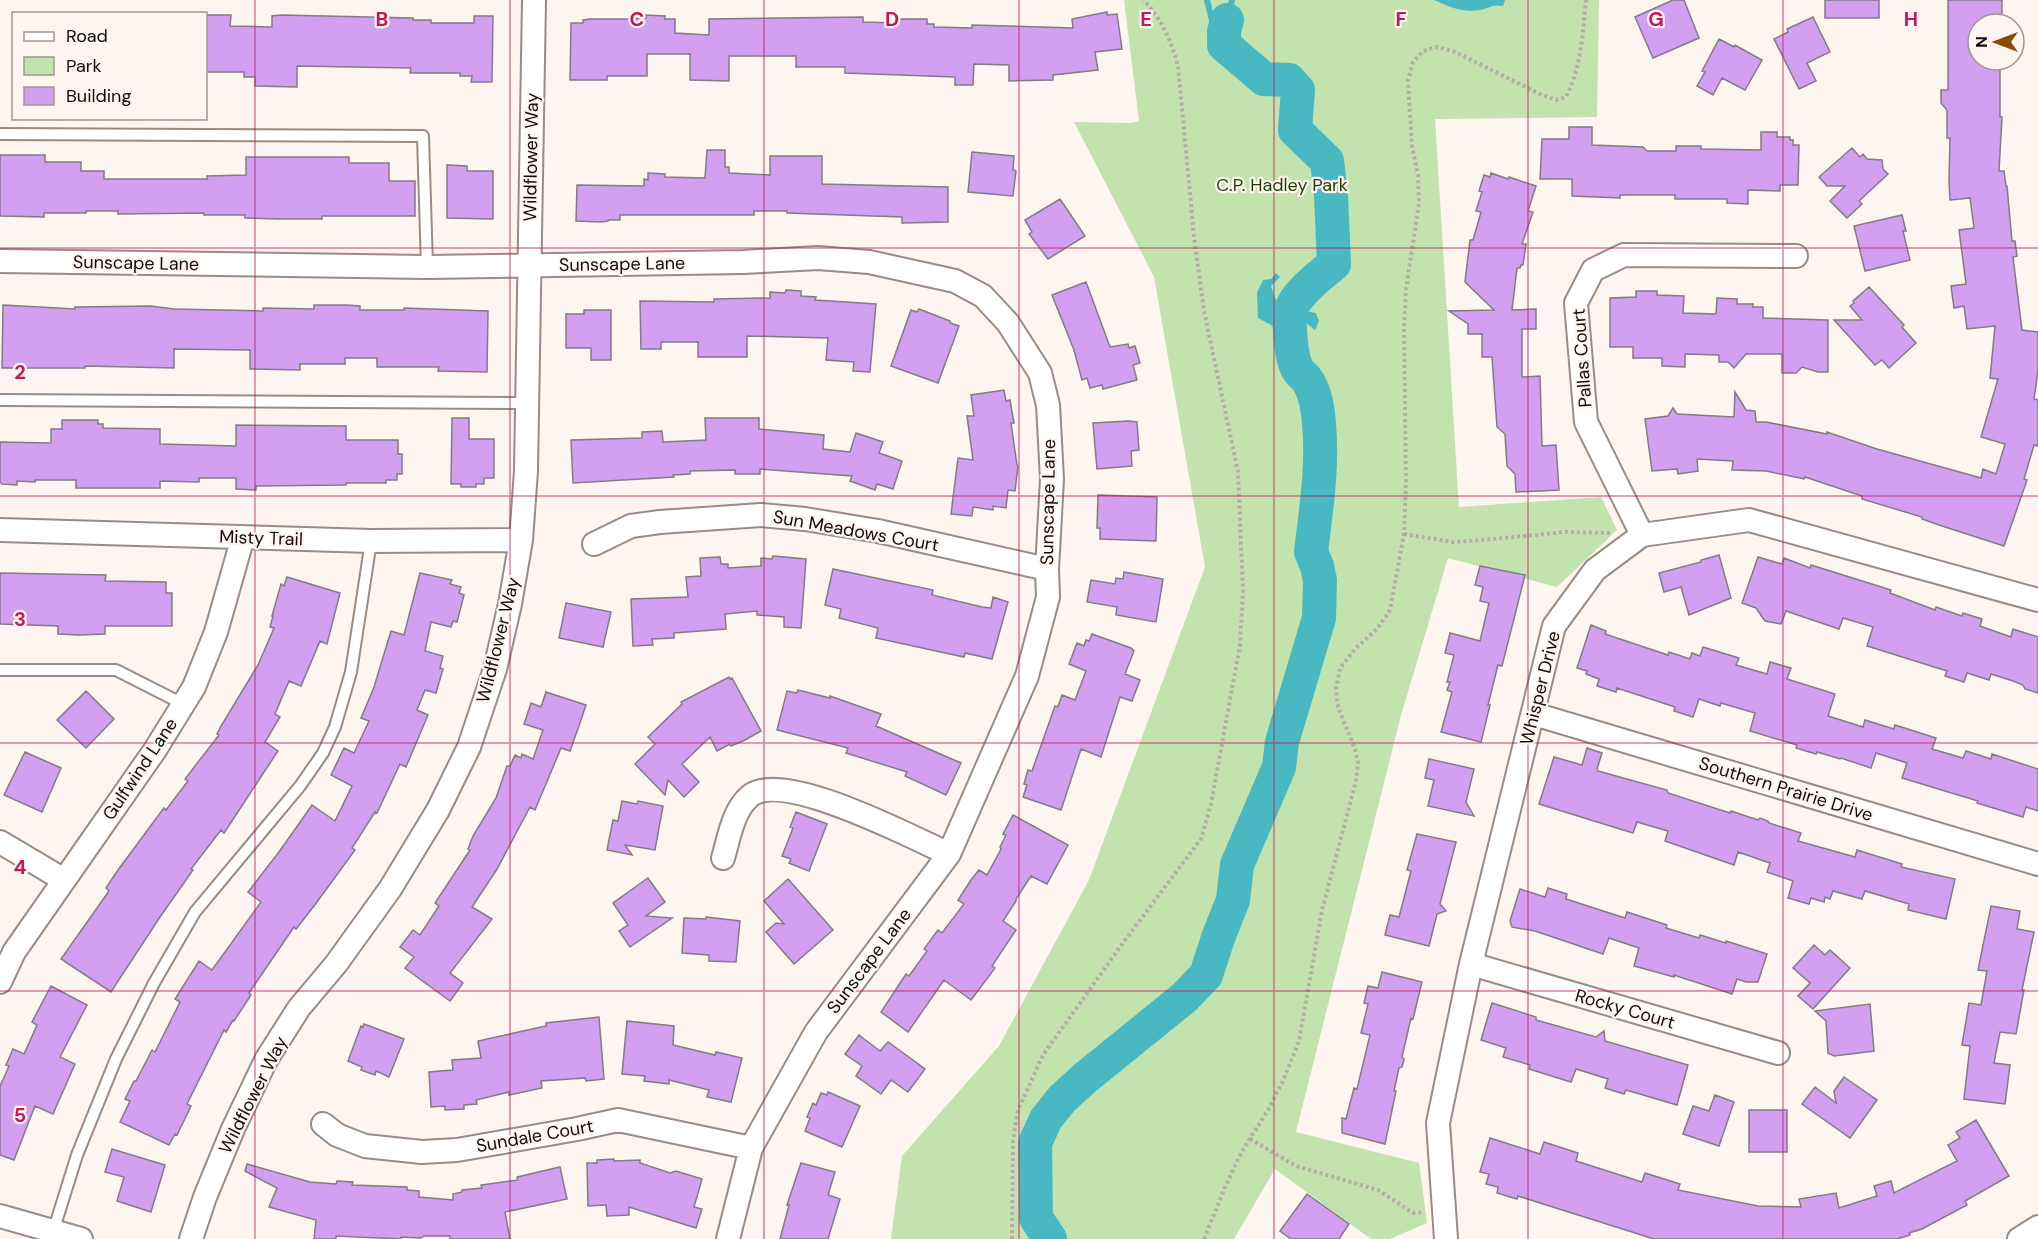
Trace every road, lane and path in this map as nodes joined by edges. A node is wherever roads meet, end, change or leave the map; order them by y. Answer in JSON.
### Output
{"nodes":[{"id":1,"x":534,"y":0,"type":"edge"},
{"id":2,"x":1144,"y":0,"type":"edge"},
{"id":3,"x":1586,"y":0,"type":"edge"},
{"id":4,"x":0,"y":134,"type":"edge"},
{"id":5,"x":1796,"y":256,"type":"dead end"},
{"id":6,"x":0,"y":261,"type":"edge"},
{"id":7,"x":530,"y":266,"type":"junction"},
{"id":8,"x":427,"y":267,"type":"junction"},
{"id":9,"x":0,"y":400,"type":"edge"},
{"id":10,"x":527,"y":403,"type":"junction"},
{"id":11,"x":0,"y":530,"type":"edge"},
{"id":12,"x":1618,"y":532,"type":"dead end"},
{"id":13,"x":1404,"y":534,"type":"junction"},
{"id":14,"x":1642,"y":535,"type":"junction"},
{"id":15,"x":243,"y":537,"type":"junction"},
{"id":16,"x":521,"y":540,"type":"junction"},
{"id":17,"x":371,"y":541,"type":"junction"},
{"id":18,"x":594,"y":544,"type":"dead end"},
{"id":19,"x":1047,"y":569,"type":"junction"},
{"id":20,"x":2036,"y":593,"type":"edge"},
{"id":21,"x":0,"y":670,"type":"edge"},
{"id":22,"x":183,"y":704,"type":"junction"},
{"id":23,"x":1534,"y":714,"type":"junction"},
{"id":24,"x":0,"y":842,"type":"edge"},
{"id":25,"x":949,"y":854,"type":"junction"},
{"id":26,"x":723,"y":858,"type":"dead end"},
{"id":27,"x":2038,"y":864,"type":"edge"},
{"id":28,"x":64,"y":880,"type":"junction"},
{"id":29,"x":1472,"y":964,"type":"junction"},
{"id":30,"x":0,"y":982,"type":"edge"},
{"id":31,"x":1778,"y":1053,"type":"dead end"},
{"id":32,"x":322,"y":1124,"type":"dead end"},
{"id":33,"x":1250,"y":1139,"type":"junction"},
{"id":34,"x":751,"y":1148,"type":"junction"},
{"id":35,"x":1444,"y":1208,"type":"junction"},
{"id":36,"x":0,"y":1216,"type":"edge"},
{"id":37,"x":2038,"y":1227,"type":"edge"},
{"id":38,"x":53,"y":1232,"type":"junction"},
{"id":39,"x":81,"y":1239,"type":"edge"},
{"id":40,"x":191,"y":1239,"type":"edge"},
{"id":41,"x":728,"y":1239,"type":"edge"},
{"id":42,"x":1012,"y":1239,"type":"edge"},
{"id":43,"x":1204,"y":1239,"type":"edge"},
{"id":44,"x":1446,"y":1239,"type":"edge"},
{"id":45,"x":2019,"y":1239,"type":"edge"}],
"edges":[{"from":1,"to":7,"type":"street","name":"Wildflower Way"},
{"from":2,"to":42,"type":"path"},
{"from":3,"to":13,"type":"path"},
{"from":4,"to":8,"type":"lane"},
{"from":5,"to":14,"type":"street","name":"Pallas Court"},
{"from":6,"to":8,"type":"street","name":"Sunscape Lane"},
{"from":7,"to":8,"type":"street","name":"Sunscape Lane"},
{"from":7,"to":10,"type":"street","name":"Wildflower Way"},
{"from":7,"to":19,"type":"street","name":"Sunscape Lane"},
{"from":9,"to":10,"type":"lane"},
{"from":10,"to":16,"type":"street","name":"Wildflower Way"},
{"from":11,"to":15,"type":"street","name":"Misty Trail"},
{"from":12,"to":13,"type":"path"},
{"from":13,"to":33,"type":"path"},
{"from":14,"to":20,"type":"street","name":"Whisper Drive"},
{"from":14,"to":23,"type":"street","name":"Whisper Drive"},
{"from":15,"to":17,"type":"street","name":"Misty Trail"},
{"from":15,"to":22,"type":"street","name":"Gulfwind Lane"},
{"from":16,"to":17,"type":"street","name":"Misty Trail"},
{"from":16,"to":40,"type":"street","name":"Wildflower Way"},
{"from":17,"to":38,"type":"lane"},
{"from":18,"to":19,"type":"street","name":"Sun Meadows Court"},
{"from":19,"to":25,"type":"street","name":"Sunscape Lane"},
{"from":21,"to":22,"type":"lane"},
{"from":22,"to":28,"type":"street","name":"Gulfwind Lane"},
{"from":23,"to":27,"type":"street","name":"Southern Prairie Drive"},
{"from":23,"to":29,"type":"street","name":"Whisper Drive"},
{"from":24,"to":28,"type":"street"},
{"from":25,"to":26,"type":"street"},
{"from":25,"to":34,"type":"street","name":"Sunscape Lane"},
{"from":28,"to":30,"type":"street","name":"Gulfwind Lane"},
{"from":29,"to":31,"type":"street","name":"Rocky Court"},
{"from":29,"to":35,"type":"street","name":"Whisper Drive"},
{"from":32,"to":34,"type":"street","name":"Sundale Court"},
{"from":33,"to":35,"type":"path"},
{"from":33,"to":43,"type":"path"},
{"from":34,"to":41,"type":"street","name":"Sunscape Lane"},
{"from":35,"to":44,"type":"street","name":"Whisper Drive"},
{"from":36,"to":38,"type":"street"},
{"from":37,"to":45,"type":"street"},
{"from":38,"to":39,"type":"street"}]}
